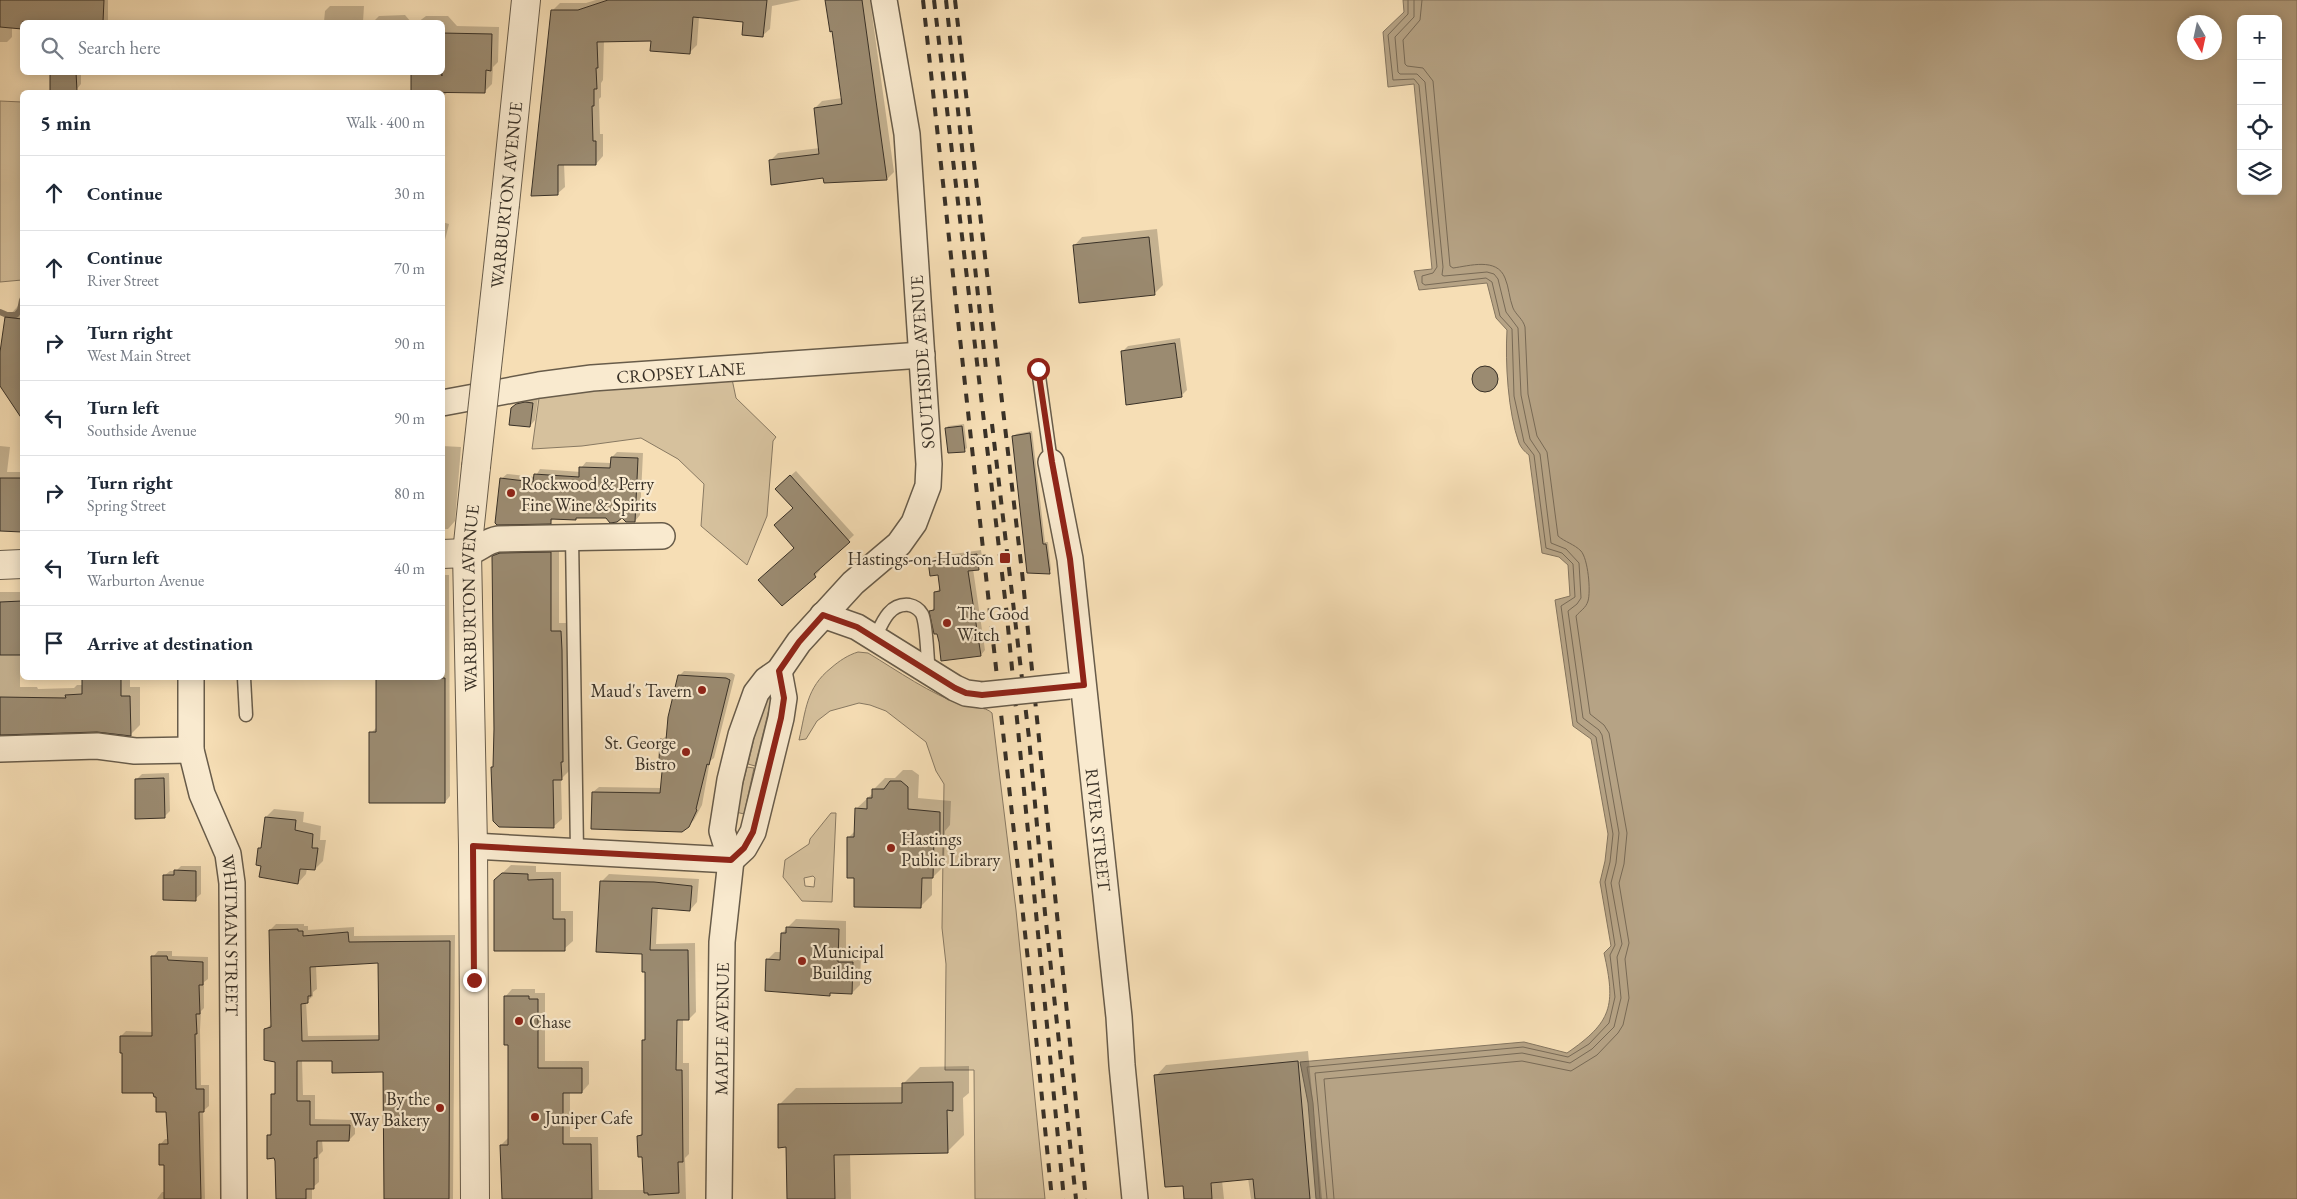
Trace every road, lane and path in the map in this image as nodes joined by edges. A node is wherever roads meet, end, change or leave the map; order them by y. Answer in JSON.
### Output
{"nodes":[{"id":1,"x":526,"y":0,"type":"edge"},
{"id":2,"x":884,"y":0,"type":"edge"},
{"id":3,"x":922,"y":355,"type":"junction"},
{"id":4,"x":1038,"y":369,"type":"dead end"},
{"id":5,"x":445,"y":402,"type":"edge"},
{"id":6,"x":1052,"y":462,"type":"joint"},
{"id":7,"x":662,"y":536,"type":"dead end"},
{"id":8,"x":572,"y":537,"type":"junction"},
{"id":9,"x":455,"y":553,"type":"edge"},
{"id":10,"x":20,"y":564,"type":"edge"},
{"id":11,"x":0,"y":565,"type":"edge"},
{"id":12,"x":823,"y":615,"type":"junction"},
{"id":13,"x":876,"y":638,"type":"junction"},
{"id":14,"x":779,"y":671,"type":"junction"},
{"id":15,"x":929,"y":672,"type":"junction"},
{"id":16,"x":191,"y":680,"type":"edge"},
{"id":17,"x":244,"y":680,"type":"edge"},
{"id":18,"x":1077,"y":685,"type":"junction"},
{"id":19,"x":246,"y":715,"type":"dead end"},
{"id":20,"x":0,"y":748,"type":"edge"},
{"id":21,"x":191,"y":750,"type":"junction"},
{"id":22,"x":473,"y":846,"type":"junction"},
{"id":23,"x":577,"y":851,"type":"junction"},
{"id":24,"x":731,"y":860,"type":"junction"},
{"id":25,"x":234,"y":1199,"type":"edge"},
{"id":26,"x":475,"y":1199,"type":"edge"},
{"id":27,"x":718,"y":1199,"type":"edge"},
{"id":28,"x":1135,"y":1199,"type":"edge"}],
"edges":[{"from":1,"to":9,"type":"street","name":"WARBURTON AVENUE","bridge":true},
{"from":2,"to":3,"type":"street","name":"SOUTHSIDE AVENUE"},
{"from":3,"to":5,"type":"street","name":"CROPSEY LANE"},
{"from":3,"to":12,"type":"street","name":"SOUTHSIDE AVENUE"},
{"from":4,"to":6,"type":"lane"},
{"from":6,"to":18,"type":"street","name":"RIVER STREET"},
{"from":7,"to":8,"type":"street"},
{"from":8,"to":9,"type":"street"},
{"from":8,"to":23,"type":"lane"},
{"from":9,"to":22,"type":"street","name":"WARBURTON AVENUE"},
{"from":10,"to":11,"type":"street"},
{"from":12,"to":13,"type":"street"},
{"from":12,"to":14,"type":"street","name":"SOUTHSIDE AVENUE"},
{"from":13,"to":15,"type":"street"},
{"from":13,"to":15,"type":"lane"},
{"from":14,"to":24,"type":"street"},
{"from":14,"to":24,"type":"street","name":"SOUTHSIDE AVENUE"},
{"from":15,"to":18,"type":"street","bridge":true},
{"from":16,"to":21,"type":"street","name":"WHITMAN STREET"},
{"from":17,"to":19,"type":"lane"},
{"from":18,"to":28,"type":"street","name":"RIVER STREET"},
{"from":20,"to":21,"type":"street"},
{"from":21,"to":25,"type":"street","name":"WHITMAN STREET"},
{"from":22,"to":23,"type":"street"},
{"from":22,"to":26,"type":"street","name":"WARBURTON AVENUE"},
{"from":23,"to":24,"type":"street"},
{"from":24,"to":27,"type":"street","name":"MAPLE AVENUE"}]}
